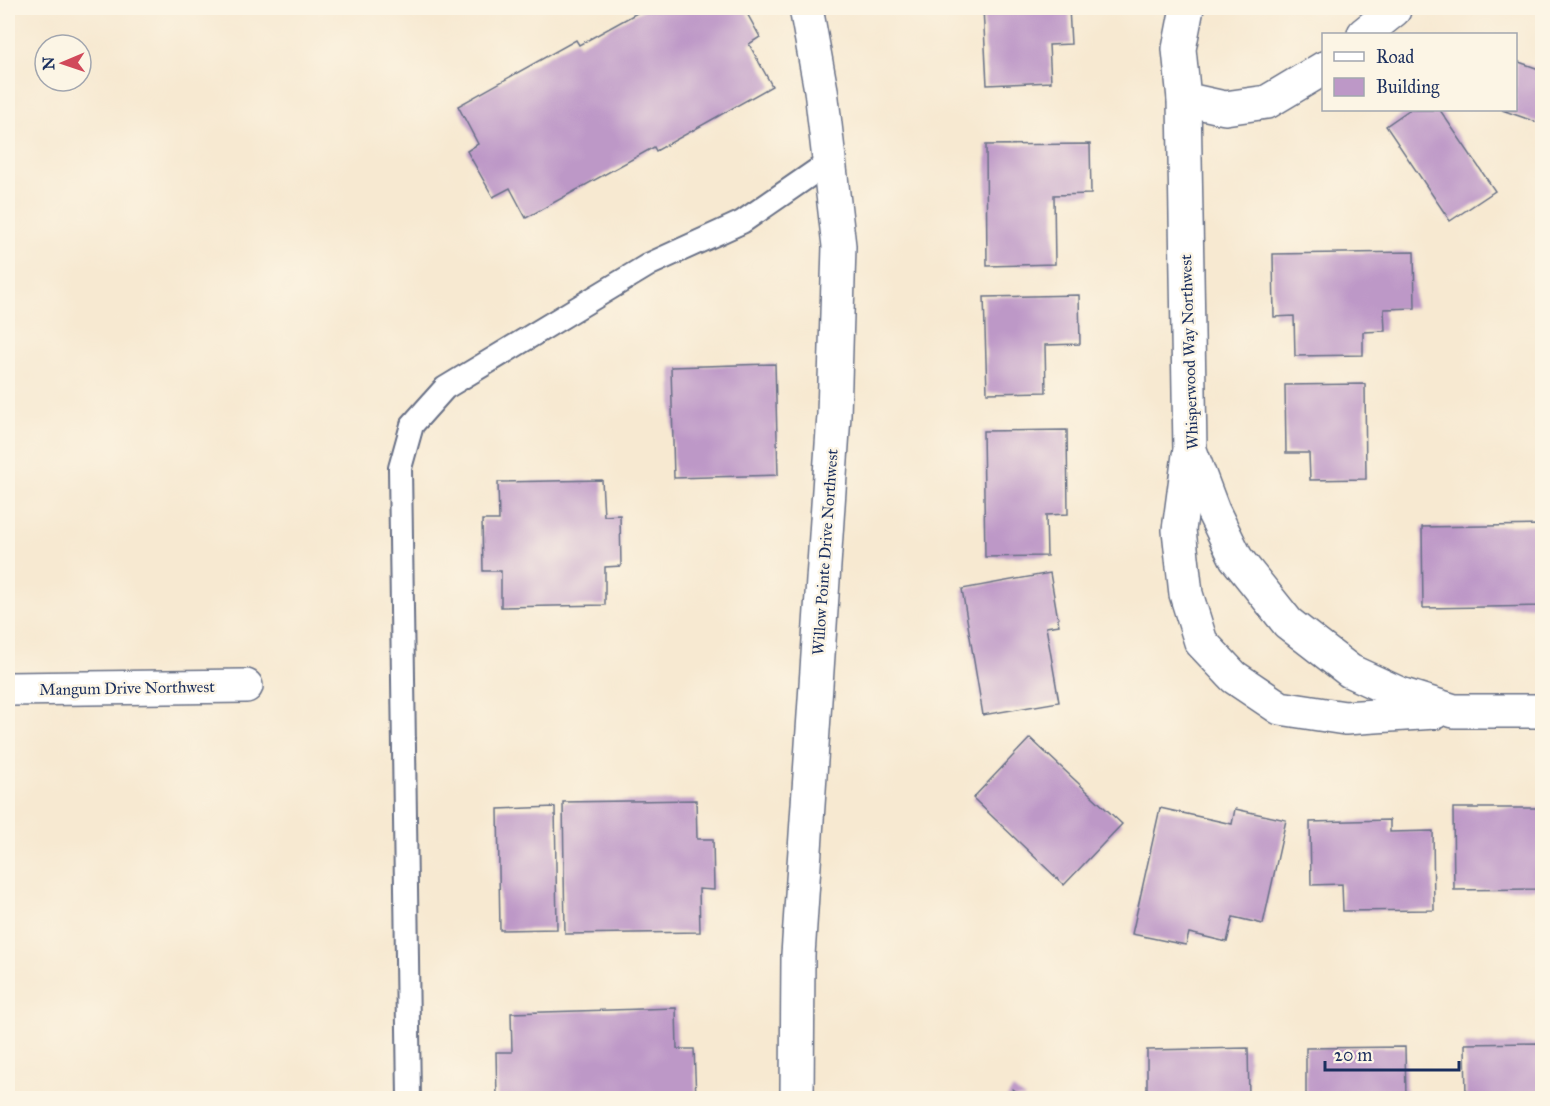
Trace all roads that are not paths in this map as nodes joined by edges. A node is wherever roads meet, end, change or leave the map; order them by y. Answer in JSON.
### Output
{"nodes":[{"id":1,"x":806,"y":8,"type":"edge"},
{"id":2,"x":1187,"y":8,"type":"edge"},
{"id":3,"x":1394,"y":8,"type":"edge"},
{"id":4,"x":1365,"y":33,"type":"edge"},
{"id":5,"x":1322,"y":69,"type":"edge"},
{"id":6,"x":1184,"y":99,"type":"junction"},
{"id":7,"x":829,"y":162,"type":"junction"},
{"id":8,"x":1190,"y":450,"type":"junction"},
{"id":9,"x":246,"y":686,"type":"dead end"},
{"id":10,"x":8,"y":689,"type":"edge"},
{"id":11,"x":1455,"y":711,"type":"junction"},
{"id":12,"x":1542,"y":711,"type":"edge"},
{"id":13,"x":409,"y":1098,"type":"edge"},
{"id":14,"x":796,"y":1098,"type":"edge"}],
"edges":[{"from":1,"to":7,"type":"street","name":"Willow Pointe Drive Northwest"},
{"from":2,"to":6,"type":"street","name":"Whisperwood Way Northwest"},
{"from":3,"to":4,"type":"street"},
{"from":5,"to":6,"type":"street"},
{"from":6,"to":8,"type":"street","name":"Whisperwood Way Northwest"},
{"from":7,"to":13,"type":"lane"},
{"from":7,"to":14,"type":"street","name":"Willow Pointe Drive Northwest"},
{"from":8,"to":11,"type":"street","name":"Whisperwood Way Northwest"},
{"from":8,"to":11,"type":"street"},
{"from":9,"to":10,"type":"street","name":"Mangum Drive Northwest"},
{"from":11,"to":12,"type":"street","name":"Whisperwood Way Northwest"}]}
